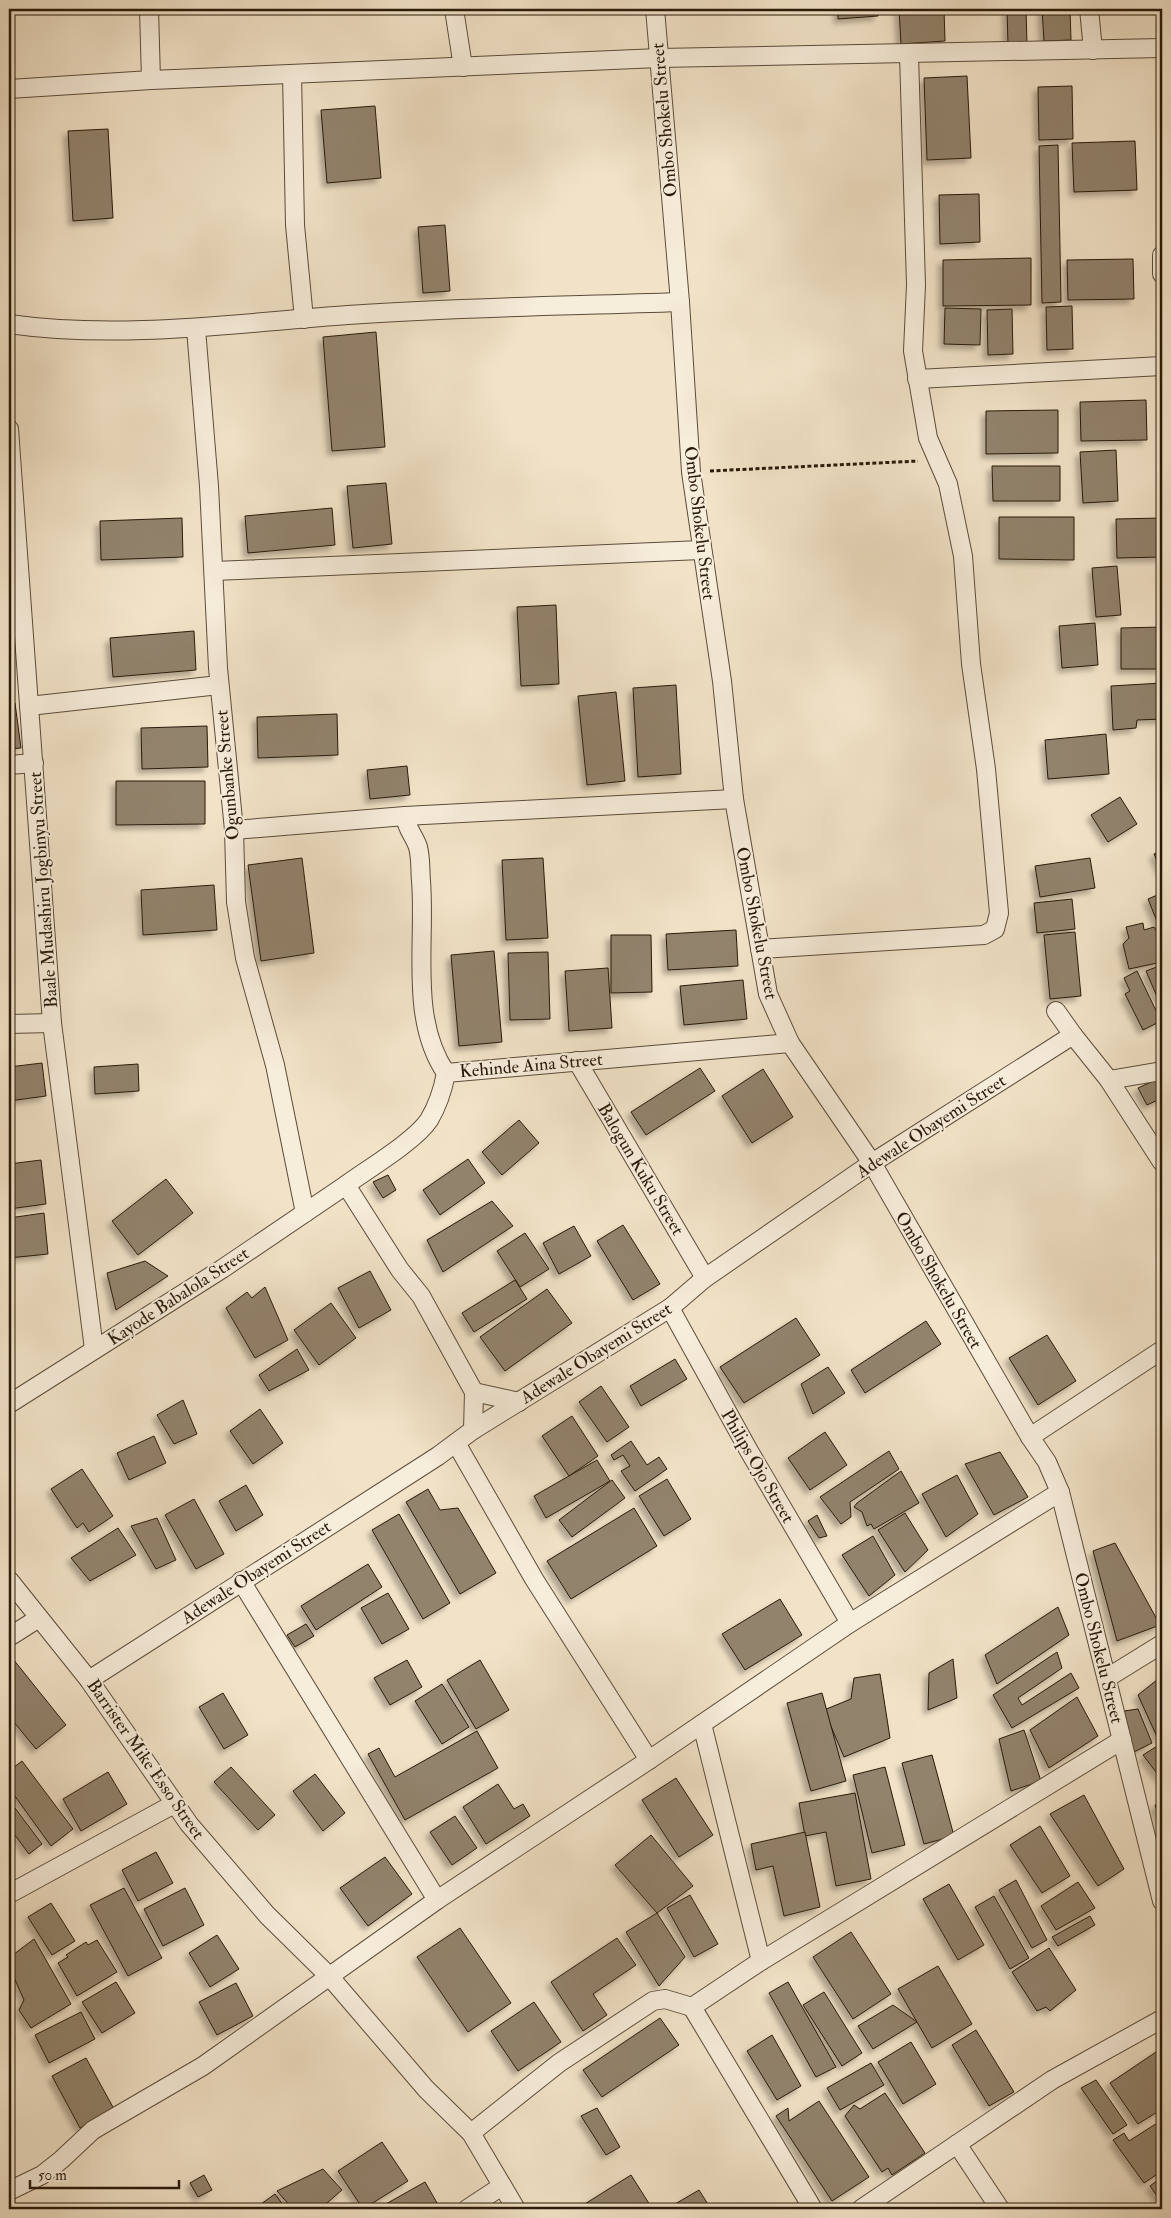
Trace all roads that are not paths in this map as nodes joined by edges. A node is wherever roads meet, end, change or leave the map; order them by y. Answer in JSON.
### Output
{"nodes":[{"id":1,"x":149,"y":9,"type":"edge"},
{"id":2,"x":454,"y":9,"type":"edge"},
{"id":3,"x":655,"y":9,"type":"edge"},
{"id":4,"x":1090,"y":9,"type":"edge"},
{"id":5,"x":1162,"y":48,"type":"edge"},
{"id":6,"x":1093,"y":50,"type":"junction"},
{"id":7,"x":909,"y":55,"type":"junction"},
{"id":8,"x":659,"y":58,"type":"junction"},
{"id":9,"x":463,"y":67,"type":"junction"},
{"id":10,"x":292,"y":74,"type":"junction"},
{"id":11,"x":151,"y":80,"type":"junction"},
{"id":12,"x":9,"y":90,"type":"edge"},
{"id":13,"x":1162,"y":255,"type":"edge"},
{"id":14,"x":1162,"y":274,"type":"edge"},
{"id":15,"x":680,"y":302,"type":"junction"},
{"id":16,"x":304,"y":319,"type":"junction"},
{"id":17,"x":9,"y":324,"type":"edge"},
{"id":18,"x":196,"y":329,"type":"junction"},
{"id":19,"x":1162,"y":366,"type":"edge"},
{"id":20,"x":917,"y":379,"type":"junction"},
{"id":21,"x":9,"y":430,"type":"edge"},
{"id":22,"x":701,"y":550,"type":"junction"},
{"id":23,"x":214,"y":571,"type":"junction"},
{"id":24,"x":14,"y":579,"type":"edge"},
{"id":25,"x":219,"y":685,"type":"junction"},
{"id":26,"x":28,"y":706,"type":"junction"},
{"id":27,"x":34,"y":763,"type":"junction"},
{"id":28,"x":9,"y":765,"type":"edge"},
{"id":29,"x":734,"y":798,"type":"junction"},
{"id":30,"x":405,"y":816,"type":"junction"},
{"id":31,"x":234,"y":830,"type":"junction"},
{"id":32,"x":760,"y":949,"type":"junction"},
{"id":33,"x":1056,"y":1011,"type":"dead end"},
{"id":34,"x":52,"y":1023,"type":"junction"},
{"id":35,"x":9,"y":1024,"type":"edge"},
{"id":36,"x":1073,"y":1035,"type":"junction"},
{"id":37,"x":790,"y":1043,"type":"junction"},
{"id":38,"x":577,"y":1061,"type":"junction"},
{"id":39,"x":1162,"y":1071,"type":"edge"},
{"id":40,"x":446,"y":1073,"type":"junction"},
{"id":41,"x":1108,"y":1080,"type":"junction"},
{"id":42,"x":1162,"y":1162,"type":"edge"},
{"id":43,"x":872,"y":1163,"type":"junction"},
{"id":44,"x":346,"y":1185,"type":"junction"},
{"id":45,"x":306,"y":1213,"type":"junction"},
{"id":46,"x":705,"y":1278,"type":"junction"},
{"id":47,"x":670,"y":1308,"type":"junction"},
{"id":48,"x":94,"y":1349,"type":"junction"},
{"id":49,"x":1162,"y":1350,"type":"edge"},
{"id":50,"x":474,"y":1392,"type":"junction"},
{"id":51,"x":519,"y":1402,"type":"junction"},
{"id":52,"x":9,"y":1404,"type":"edge"},
{"id":53,"x":473,"y":1430,"type":"junction"},
{"id":54,"x":1030,"y":1437,"type":"junction"},
{"id":55,"x":456,"y":1443,"type":"junction"},
{"id":56,"x":1060,"y":1492,"type":"junction"},
{"id":57,"x":9,"y":1580,"type":"edge"},
{"id":58,"x":241,"y":1581,"type":"junction"},
{"id":59,"x":39,"y":1618,"type":"junction"},
{"id":60,"x":850,"y":1622,"type":"junction"},
{"id":61,"x":9,"y":1637,"type":"edge"},
{"id":62,"x":1162,"y":1644,"type":"edge"},
{"id":63,"x":1107,"y":1678,"type":"junction"},
{"id":64,"x":89,"y":1680,"type":"junction"},
{"id":65,"x":702,"y":1724,"type":"junction"},
{"id":66,"x":1122,"y":1740,"type":"junction"},
{"id":67,"x":649,"y":1760,"type":"junction"},
{"id":68,"x":174,"y":1804,"type":"junction"},
{"id":69,"x":9,"y":1894,"type":"edge"},
{"id":70,"x":437,"y":1900,"type":"junction"},
{"id":71,"x":1162,"y":1901,"type":"edge"},
{"id":72,"x":761,"y":1961,"type":"junction"},
{"id":73,"x":330,"y":1977,"type":"junction"},
{"id":74,"x":692,"y":2007,"type":"junction"},
{"id":75,"x":1162,"y":2019,"type":"edge"},
{"id":76,"x":472,"y":2133,"type":"junction"},
{"id":77,"x":957,"y":2144,"type":"junction"},
{"id":78,"x":502,"y":2186,"type":"junction"},
{"id":79,"x":9,"y":2191,"type":"edge"},
{"id":80,"x":467,"y":2209,"type":"edge"},
{"id":81,"x":516,"y":2209,"type":"edge"},
{"id":82,"x":813,"y":2209,"type":"edge"},
{"id":83,"x":861,"y":2209,"type":"edge"},
{"id":84,"x":1000,"y":2209,"type":"edge"}],
"edges":[{"from":1,"to":11,"type":"street"},
{"from":2,"to":9,"type":"street"},
{"from":3,"to":8,"type":"street","name":"Ombo Shokelu Street"},
{"from":4,"to":6,"type":"street"},
{"from":5,"to":6,"type":"street"},
{"from":6,"to":7,"type":"street"},
{"from":7,"to":8,"type":"street"},
{"from":7,"to":20,"type":"street"},
{"from":8,"to":9,"type":"street"},
{"from":8,"to":15,"type":"street","name":"Ombo Shokelu Street"},
{"from":9,"to":10,"type":"street"},
{"from":10,"to":11,"type":"street"},
{"from":10,"to":16,"type":"street"},
{"from":11,"to":12,"type":"street"},
{"from":13,"to":14,"type":"street"},
{"from":15,"to":16,"type":"street"},
{"from":15,"to":22,"type":"street","name":"Ombo Shokelu Street"},
{"from":16,"to":18,"type":"street"},
{"from":17,"to":18,"type":"street"},
{"from":18,"to":23,"type":"street","name":"Ogunbanke Street"},
{"from":19,"to":20,"type":"street"},
{"from":20,"to":32,"type":"street"},
{"from":21,"to":24,"type":"street","name":"Baale Mudashiru Jogbinyu Street"},
{"from":22,"to":23,"type":"street"},
{"from":22,"to":29,"type":"street","name":"Ombo Shokelu Street"},
{"from":23,"to":25,"type":"street","name":"Ogunbanke Street"},
{"from":24,"to":26,"type":"street","name":"Baale Mudashiru Jogbinyu Street"},
{"from":25,"to":26,"type":"street"},
{"from":25,"to":31,"type":"street","name":"Ogunbanke Street"},
{"from":26,"to":27,"type":"street","name":"Baale Mudashiru Jogbinyu Street"},
{"from":27,"to":28,"type":"street"},
{"from":27,"to":34,"type":"street","name":"Baale Mudashiru Jogbinyu Street"},
{"from":29,"to":30,"type":"street"},
{"from":29,"to":32,"type":"street","name":"Ombo Shokelu Street"},
{"from":30,"to":31,"type":"street"},
{"from":30,"to":40,"type":"street","name":"Kehinde Aina Street"},
{"from":31,"to":45,"type":"street","name":"Ogunbanke Street"},
{"from":32,"to":37,"type":"street","name":"Ombo Shokelu Street"},
{"from":33,"to":36,"type":"street"},
{"from":34,"to":35,"type":"street"},
{"from":34,"to":48,"type":"street","name":"Baale Mudashiru Jogbinyu Street"},
{"from":36,"to":41,"type":"street"},
{"from":36,"to":43,"type":"street","name":"Adewale Obayemi Street"},
{"from":37,"to":38,"type":"street","name":"Kehinde Aina Street"},
{"from":37,"to":43,"type":"street","name":"Ombo Shokelu Street"},
{"from":38,"to":40,"type":"street","name":"Kehinde Aina Street"},
{"from":38,"to":46,"type":"street","name":"Balogun Kuku Street"},
{"from":39,"to":41,"type":"street"},
{"from":40,"to":44,"type":"street","name":"Kayode Babalola Street"},
{"from":41,"to":42,"type":"street"},
{"from":43,"to":46,"type":"street","name":"Adewale Obayemi Street"},
{"from":43,"to":54,"type":"street","name":"Ombo Shokelu Street"},
{"from":44,"to":45,"type":"street","name":"Kayode Babalola Street"},
{"from":44,"to":50,"type":"street"},
{"from":45,"to":48,"type":"street","name":"Kayode Babalola Street"},
{"from":46,"to":47,"type":"street","name":"Adewale Obayemi Street"},
{"from":47,"to":51,"type":"street","name":"Adewale Obayemi Street"},
{"from":47,"to":60,"type":"street","name":"Philips Ojo Street"},
{"from":48,"to":52,"type":"street","name":"Kayode Babalola Street"},
{"from":49,"to":54,"type":"street"},
{"from":50,"to":51,"type":"street"},
{"from":50,"to":53,"type":"street"},
{"from":51,"to":53,"type":"street","name":"Adewale Obayemi Street"},
{"from":53,"to":55,"type":"street","name":"Adewale Obayemi Street"},
{"from":54,"to":56,"type":"street","name":"Ombo Shokelu Street"},
{"from":55,"to":58,"type":"street","name":"Adewale Obayemi Street"},
{"from":55,"to":67,"type":"street"},
{"from":56,"to":60,"type":"street"},
{"from":56,"to":63,"type":"street","name":"Ombo Shokelu Street"},
{"from":57,"to":59,"type":"street","name":"Barrister Mike Esso Street"},
{"from":58,"to":64,"type":"street","name":"Adewale Obayemi Street"},
{"from":58,"to":70,"type":"street"},
{"from":59,"to":61,"type":"street"},
{"from":59,"to":64,"type":"street","name":"Barrister Mike Esso Street"},
{"from":60,"to":65,"type":"street"},
{"from":62,"to":63,"type":"street"},
{"from":63,"to":66,"type":"street","name":"Ombo Shokelu Street"},
{"from":64,"to":68,"type":"street","name":"Barrister Mike Esso Street"},
{"from":65,"to":67,"type":"street"},
{"from":65,"to":72,"type":"street"},
{"from":66,"to":71,"type":"street","name":"Ombo Shokelu Street"},
{"from":66,"to":72,"type":"street"},
{"from":67,"to":70,"type":"street"},
{"from":68,"to":69,"type":"street"},
{"from":68,"to":73,"type":"street","name":"Barrister Mike Esso Street"},
{"from":70,"to":73,"type":"street"},
{"from":72,"to":74,"type":"street"},
{"from":73,"to":76,"type":"street","name":"Barrister Mike Esso Street"},
{"from":73,"to":79,"type":"street"},
{"from":74,"to":76,"type":"street"},
{"from":74,"to":82,"type":"street"},
{"from":75,"to":77,"type":"street"},
{"from":76,"to":78,"type":"street","name":"Barrister Mike Esso Street"},
{"from":77,"to":83,"type":"street"},
{"from":77,"to":84,"type":"street"},
{"from":78,"to":80,"type":"street"},
{"from":78,"to":81,"type":"street","name":"Barrister Mike Esso Street"}]}
